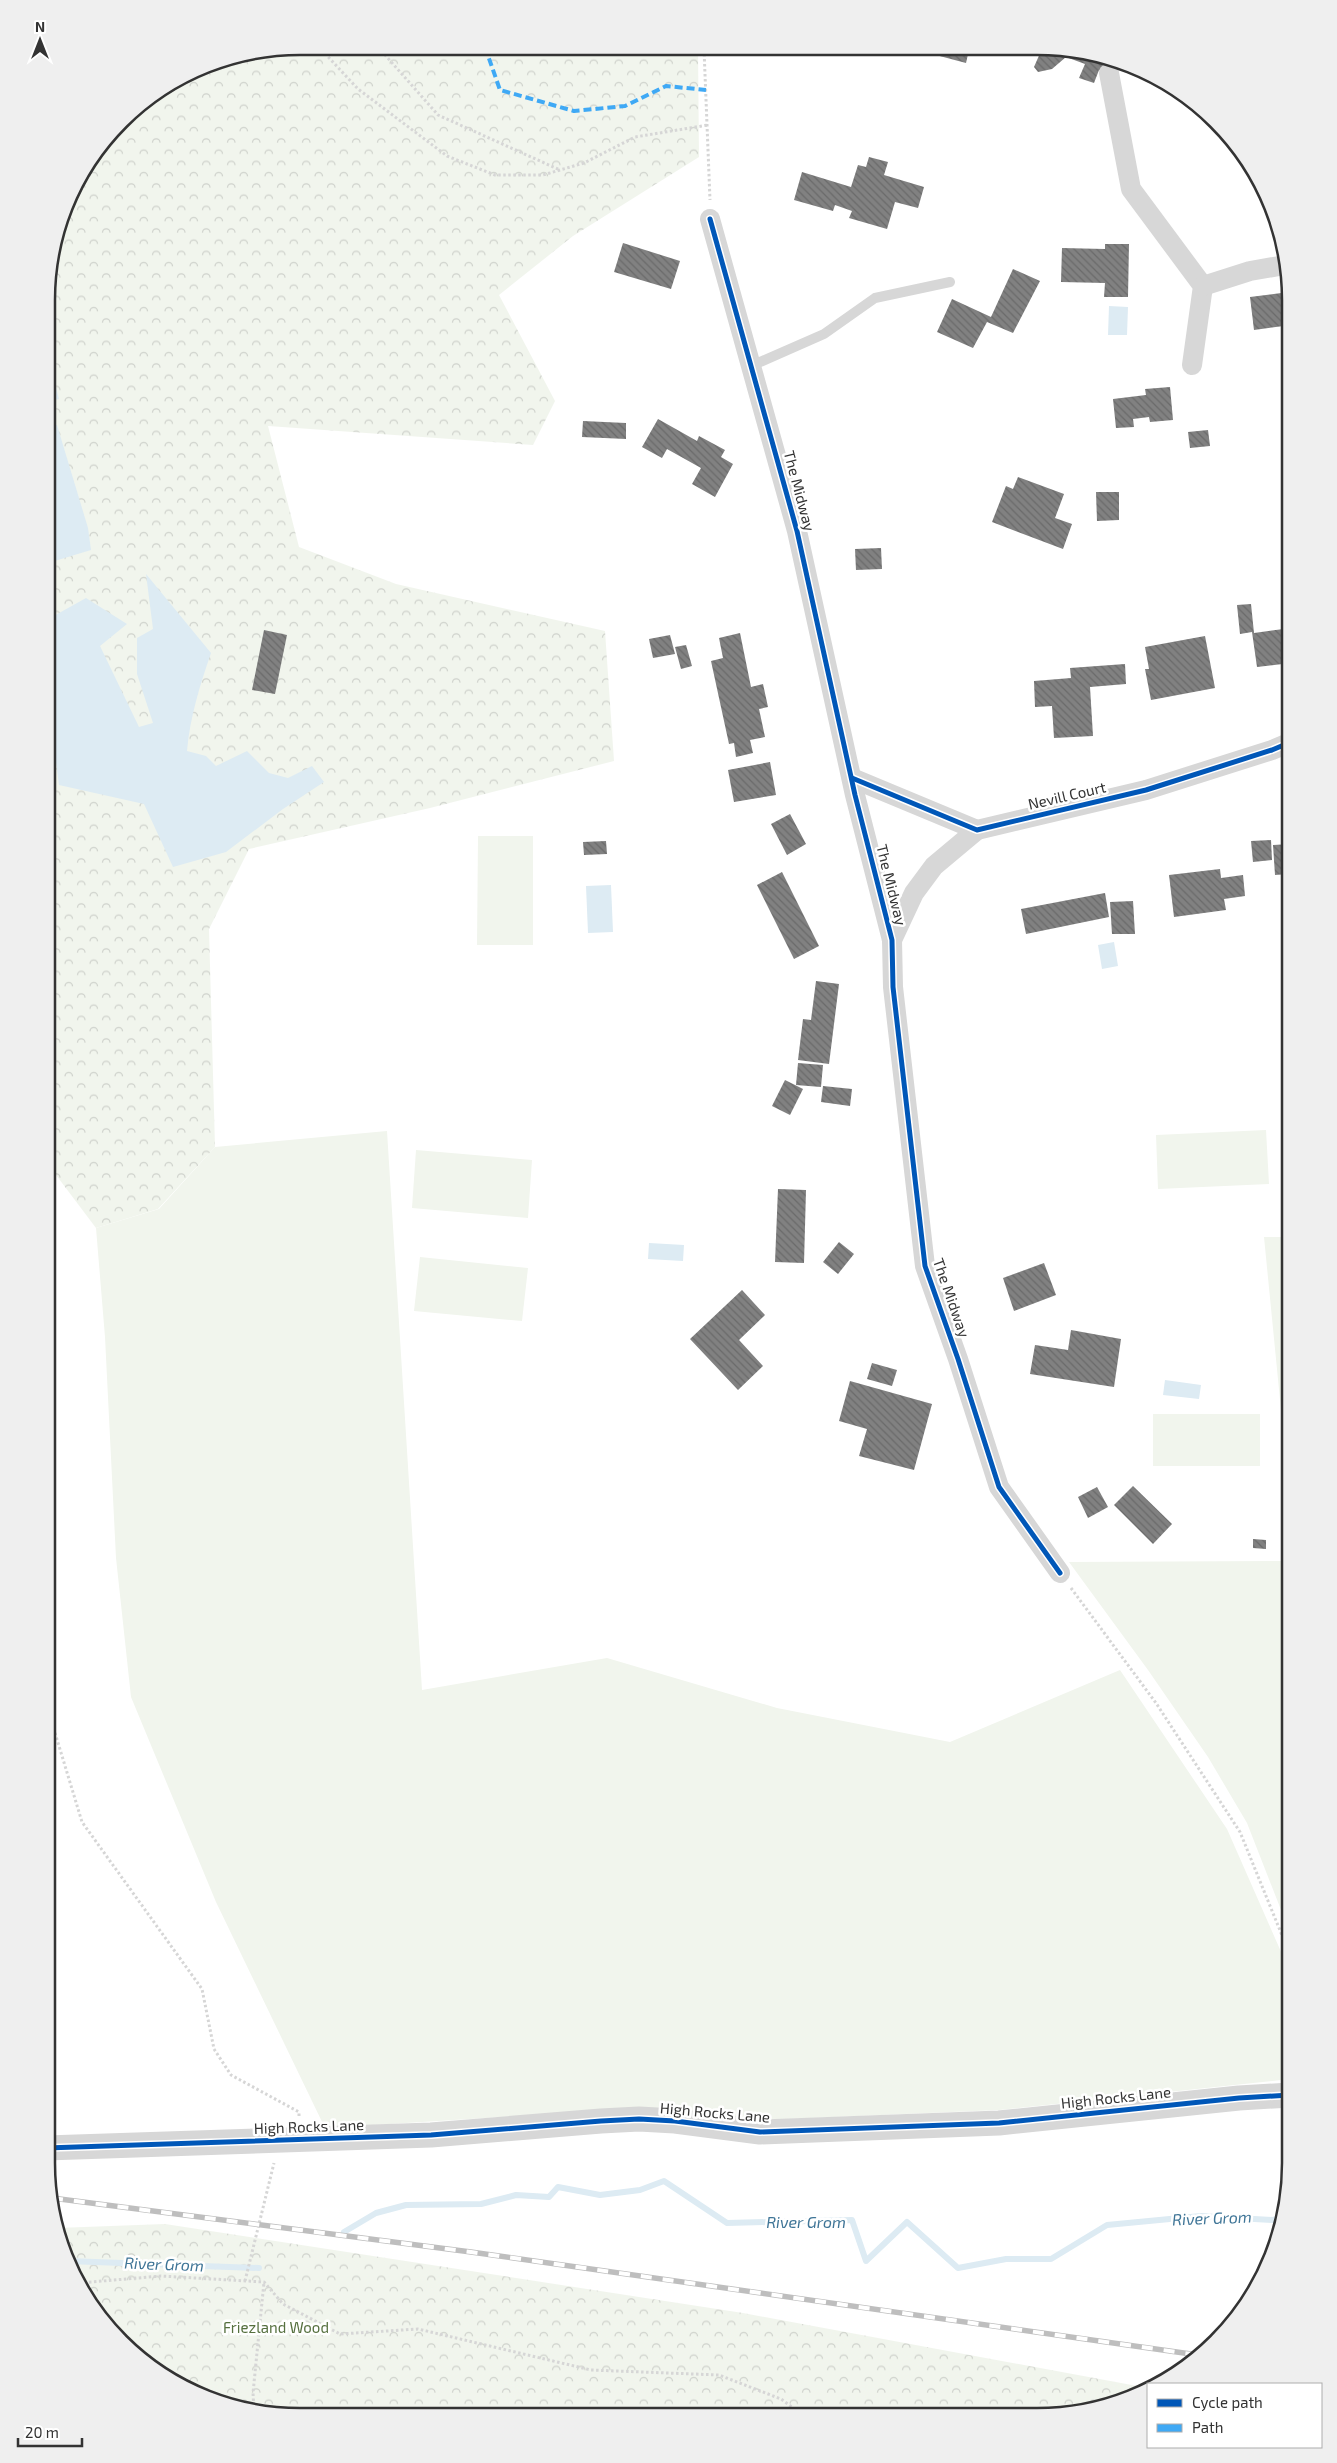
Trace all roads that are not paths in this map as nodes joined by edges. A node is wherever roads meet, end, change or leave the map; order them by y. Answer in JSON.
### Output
{"nodes":[{"id":1,"x":1109,"y":73,"type":"dead end"},
{"id":2,"x":710,"y":219,"type":"road end"},
{"id":3,"x":1280,"y":266,"type":"edge"},
{"id":4,"x":950,"y":282,"type":"dead end"},
{"id":5,"x":1203,"y":286,"type":"junction"},
{"id":6,"x":1192,"y":365,"type":"dead end"},
{"id":7,"x":752,"y":366,"type":"junction"},
{"id":8,"x":1282,"y":746,"type":"edge"},
{"id":9,"x":852,"y":778,"type":"junction"},
{"id":10,"x":977,"y":830,"type":"junction"},
{"id":11,"x":892,"y":940,"type":"junction"},
{"id":12,"x":1060,"y":1573,"type":"road end"},
{"id":13,"x":1282,"y":2095,"type":"edge"},
{"id":14,"x":55,"y":2148,"type":"edge"}],
"edges":[{"from":1,"to":5,"type":"street"},
{"from":2,"to":7,"type":"street","name":"The Midway"},
{"from":3,"to":5,"type":"street"},
{"from":4,"to":7,"type":"lane"},
{"from":5,"to":6,"type":"street"},
{"from":7,"to":9,"type":"street","name":"The Midway"},
{"from":8,"to":10,"type":"street","name":"Nevill Court"},
{"from":9,"to":10,"type":"street"},
{"from":9,"to":11,"type":"street","name":"The Midway"},
{"from":10,"to":11,"type":"street"},
{"from":11,"to":12,"type":"street","name":"The Midway"},
{"from":13,"to":14,"type":"street","name":"High Rocks Lane"}]}
